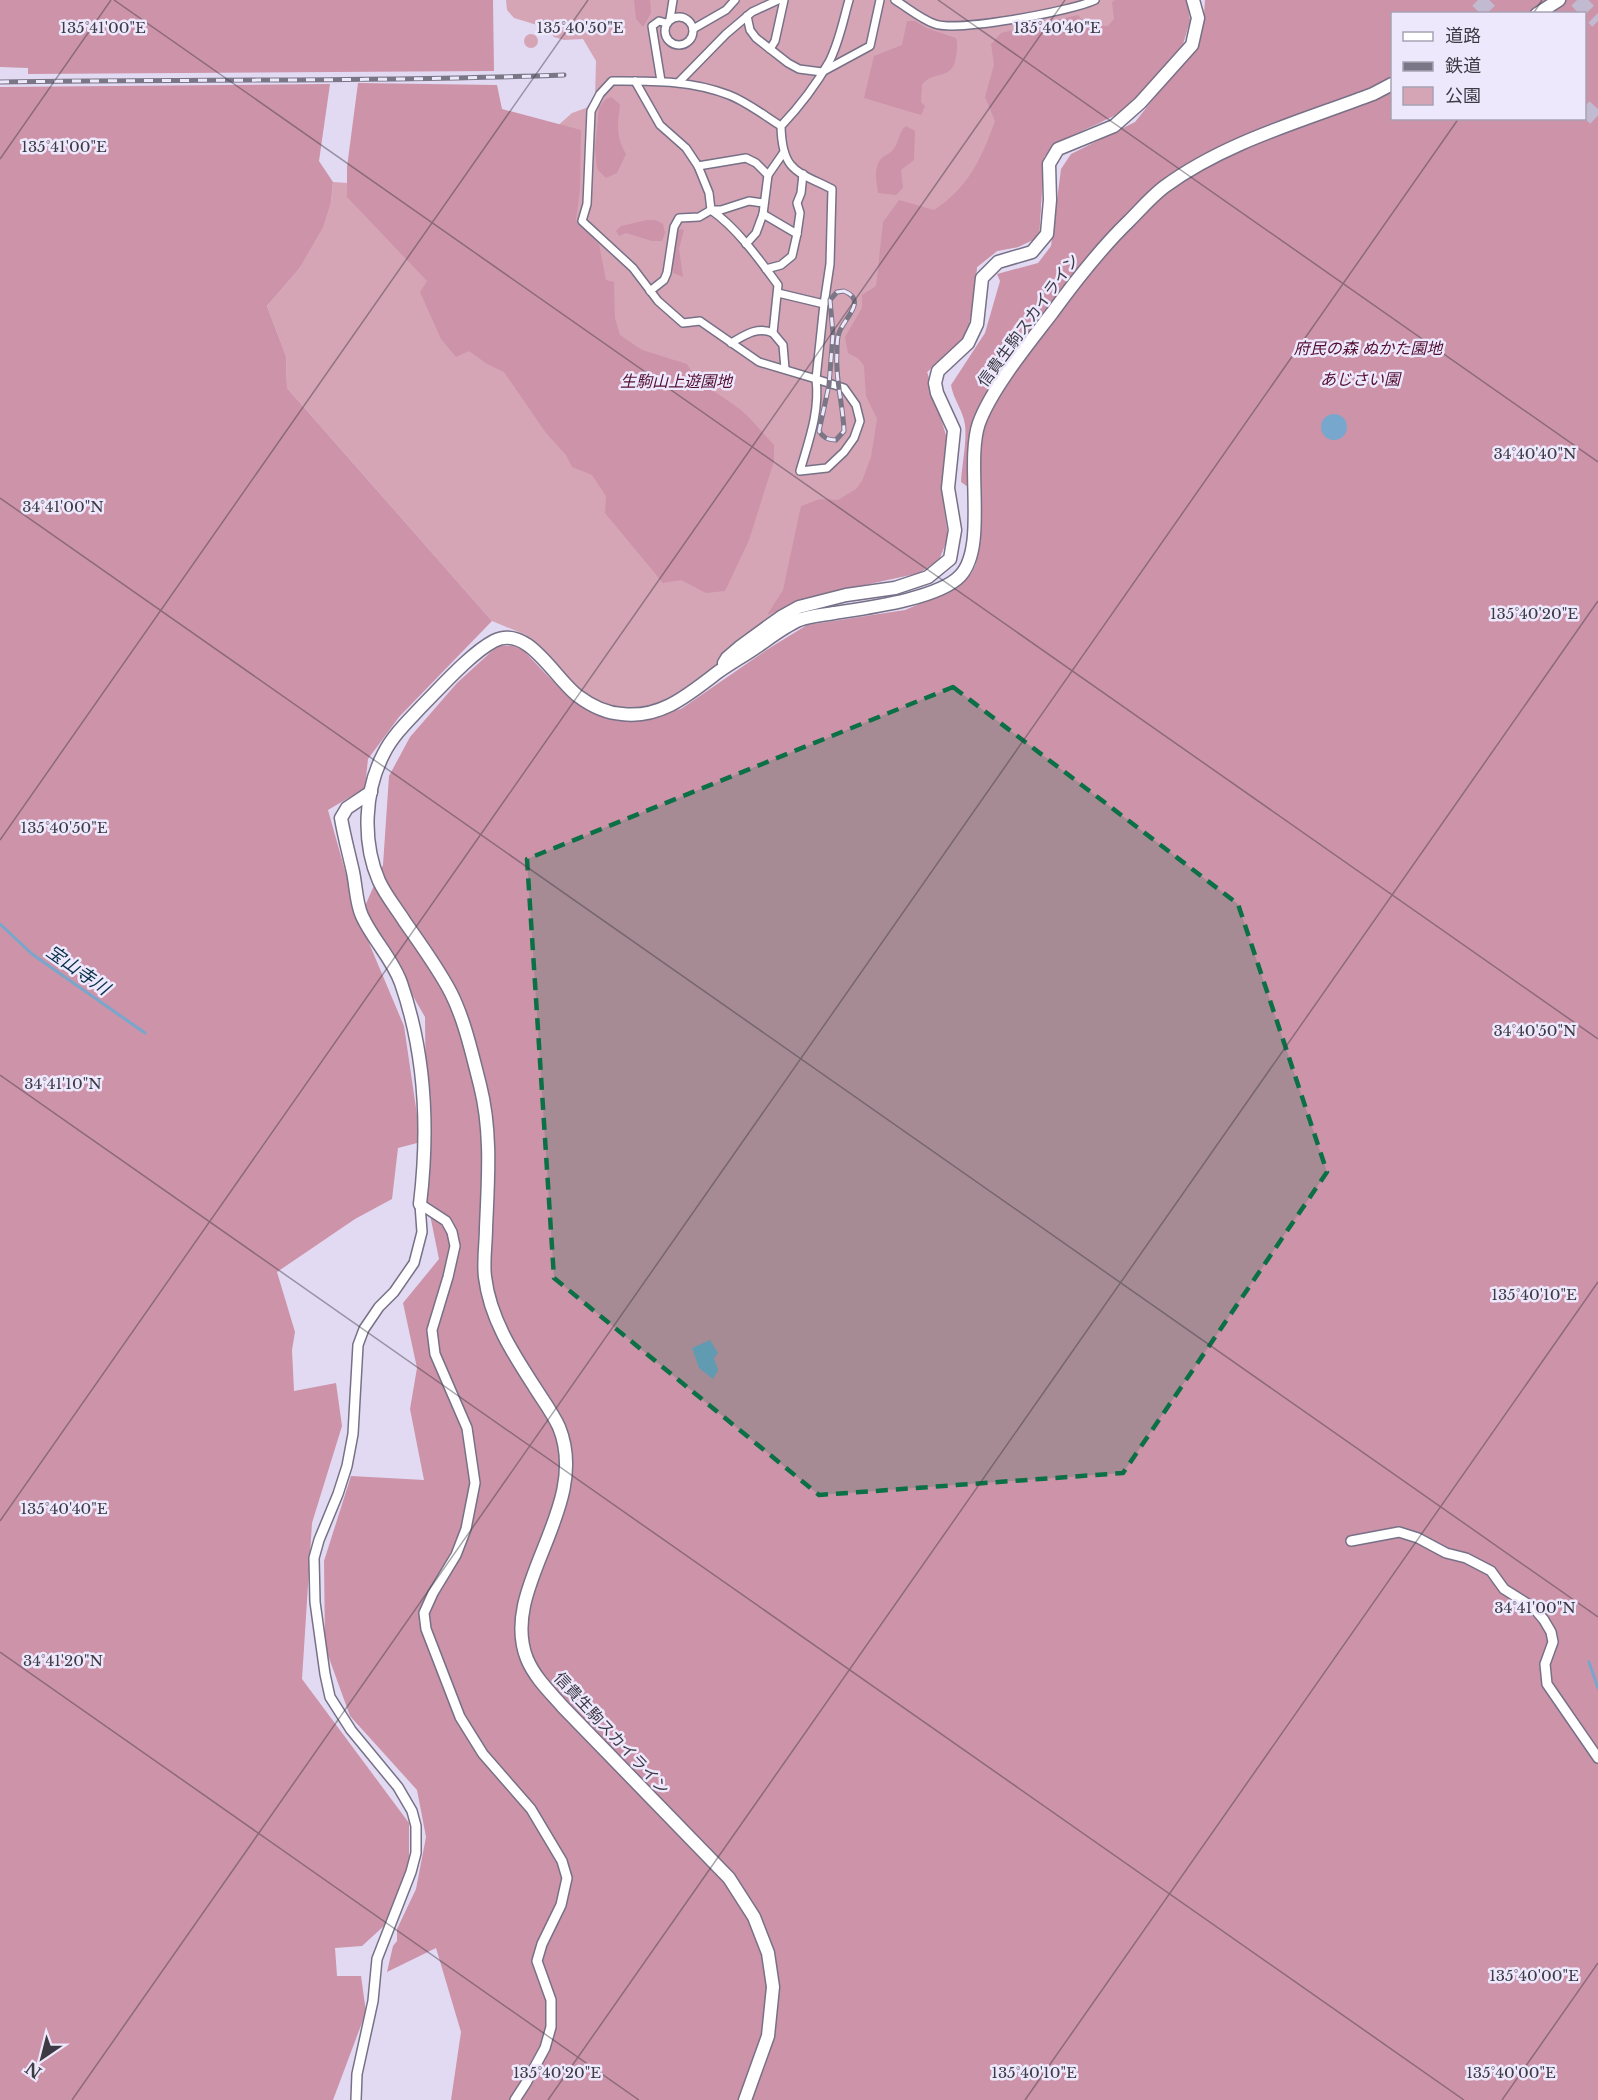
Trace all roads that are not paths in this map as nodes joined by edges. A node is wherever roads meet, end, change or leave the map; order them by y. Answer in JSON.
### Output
{"nodes":[{"id":1,"x":673,"y":0,"type":"edge"},
{"id":2,"x":735,"y":0,"type":"edge"},
{"id":3,"x":778,"y":0,"type":"edge"},
{"id":4,"x":784,"y":0,"type":"edge"},
{"id":5,"x":849,"y":0,"type":"edge"},
{"id":6,"x":880,"y":0,"type":"edge"},
{"id":7,"x":895,"y":0,"type":"edge"},
{"id":8,"x":1095,"y":0,"type":"edge"},
{"id":9,"x":1193,"y":0,"type":"edge"},
{"id":10,"x":1559,"y":0,"type":"edge"},
{"id":11,"x":1540,"y":12,"type":"edge"},
{"id":12,"x":747,"y":16,"type":"junction"},
{"id":13,"x":668,"y":21,"type":"junction"},
{"id":14,"x":693,"y":29,"type":"junction"},
{"id":15,"x":770,"y":49,"type":"junction"},
{"id":16,"x":822,"y":72,"type":"junction"},
{"id":17,"x":635,"y":81,"type":"junction"},
{"id":18,"x":662,"y":81,"type":"junction"},
{"id":19,"x":679,"y":82,"type":"junction"},
{"id":20,"x":1391,"y":85,"type":"edge"},
{"id":21,"x":781,"y":126,"type":"junction"},
{"id":22,"x":783,"y":152,"type":"junction"},
{"id":23,"x":698,"y":166,"type":"junction"},
{"id":24,"x":803,"y":174,"type":"junction"},
{"id":25,"x":768,"y":175,"type":"junction"},
{"id":26,"x":763,"y":203,"type":"junction"},
{"id":27,"x":711,"y":210,"type":"junction"},
{"id":28,"x":763,"y":214,"type":"junction"},
{"id":29,"x":797,"y":234,"type":"junction"},
{"id":30,"x":746,"y":244,"type":"junction"},
{"id":31,"x":766,"y":269,"type":"junction"},
{"id":32,"x":650,"y":291,"type":"junction"},
{"id":33,"x":778,"y":293,"type":"junction"},
{"id":34,"x":824,"y":304,"type":"junction"},
{"id":35,"x":773,"y":333,"type":"junction"},
{"id":36,"x":731,"y":343,"type":"junction"},
{"id":37,"x":785,"y":369,"type":"junction"},
{"id":38,"x":816,"y":379,"type":"junction"},
{"id":39,"x":722,"y":670,"type":"junction"},
{"id":40,"x":371,"y":792,"type":"junction"},
{"id":41,"x":420,"y":1204,"type":"junction"},
{"id":42,"x":1352,"y":1541,"type":"dead end"},
{"id":43,"x":1598,"y":1758,"type":"edge"},
{"id":44,"x":356,"y":2100,"type":"edge"},
{"id":45,"x":515,"y":2100,"type":"edge"},
{"id":46,"x":745,"y":2100,"type":"edge"}],
"edges":[{"from":1,"to":13,"type":"street"},
{"from":2,"to":14,"type":"street"},
{"from":3,"to":12,"type":"street"},
{"from":4,"to":15,"type":"street"},
{"from":5,"to":16,"type":"street"},
{"from":6,"to":16,"type":"street"},
{"from":7,"to":8,"type":"street"},
{"from":9,"to":39,"type":"street"},
{"from":10,"to":11,"type":"street"},
{"from":12,"to":15,"type":"street"},
{"from":12,"to":19,"type":"street"},
{"from":13,"to":14,"type":"street"},
{"from":13,"to":14,"type":"street"},
{"from":13,"to":18,"type":"street"},
{"from":15,"to":16,"type":"street"},
{"from":16,"to":21,"type":"street"},
{"from":17,"to":18,"type":"street"},
{"from":17,"to":23,"type":"street"},
{"from":17,"to":32,"type":"street"},
{"from":18,"to":19,"type":"street"},
{"from":19,"to":21,"type":"street"},
{"from":20,"to":39,"type":"street","name":"信貴生駒スカイライン"},
{"from":21,"to":22,"type":"street"},
{"from":22,"to":24,"type":"street"},
{"from":22,"to":25,"type":"street"},
{"from":23,"to":25,"type":"street"},
{"from":23,"to":27,"type":"street"},
{"from":24,"to":29,"type":"street"},
{"from":24,"to":34,"type":"street"},
{"from":25,"to":26,"type":"street"},
{"from":26,"to":27,"type":"street"},
{"from":26,"to":28,"type":"street"},
{"from":27,"to":30,"type":"street"},
{"from":27,"to":32,"type":"street"},
{"from":28,"to":29,"type":"street"},
{"from":28,"to":30,"type":"street"},
{"from":29,"to":31,"type":"street"},
{"from":30,"to":31,"type":"street"},
{"from":31,"to":33,"type":"street"},
{"from":32,"to":36,"type":"street"},
{"from":33,"to":34,"type":"street"},
{"from":33,"to":35,"type":"street"},
{"from":34,"to":38,"type":"street"},
{"from":35,"to":36,"type":"street"},
{"from":35,"to":37,"type":"street"},
{"from":36,"to":37,"type":"street"},
{"from":37,"to":38,"type":"street"},
{"from":38,"to":38,"type":"street"},
{"from":39,"to":40,"type":"street","name":"信貴生駒スカイライン"},
{"from":40,"to":41,"type":"street"},
{"from":40,"to":46,"type":"street","name":"信貴生駒スカイライン"},
{"from":41,"to":44,"type":"street"},
{"from":41,"to":45,"type":"street"},
{"from":42,"to":43,"type":"street"}]}
